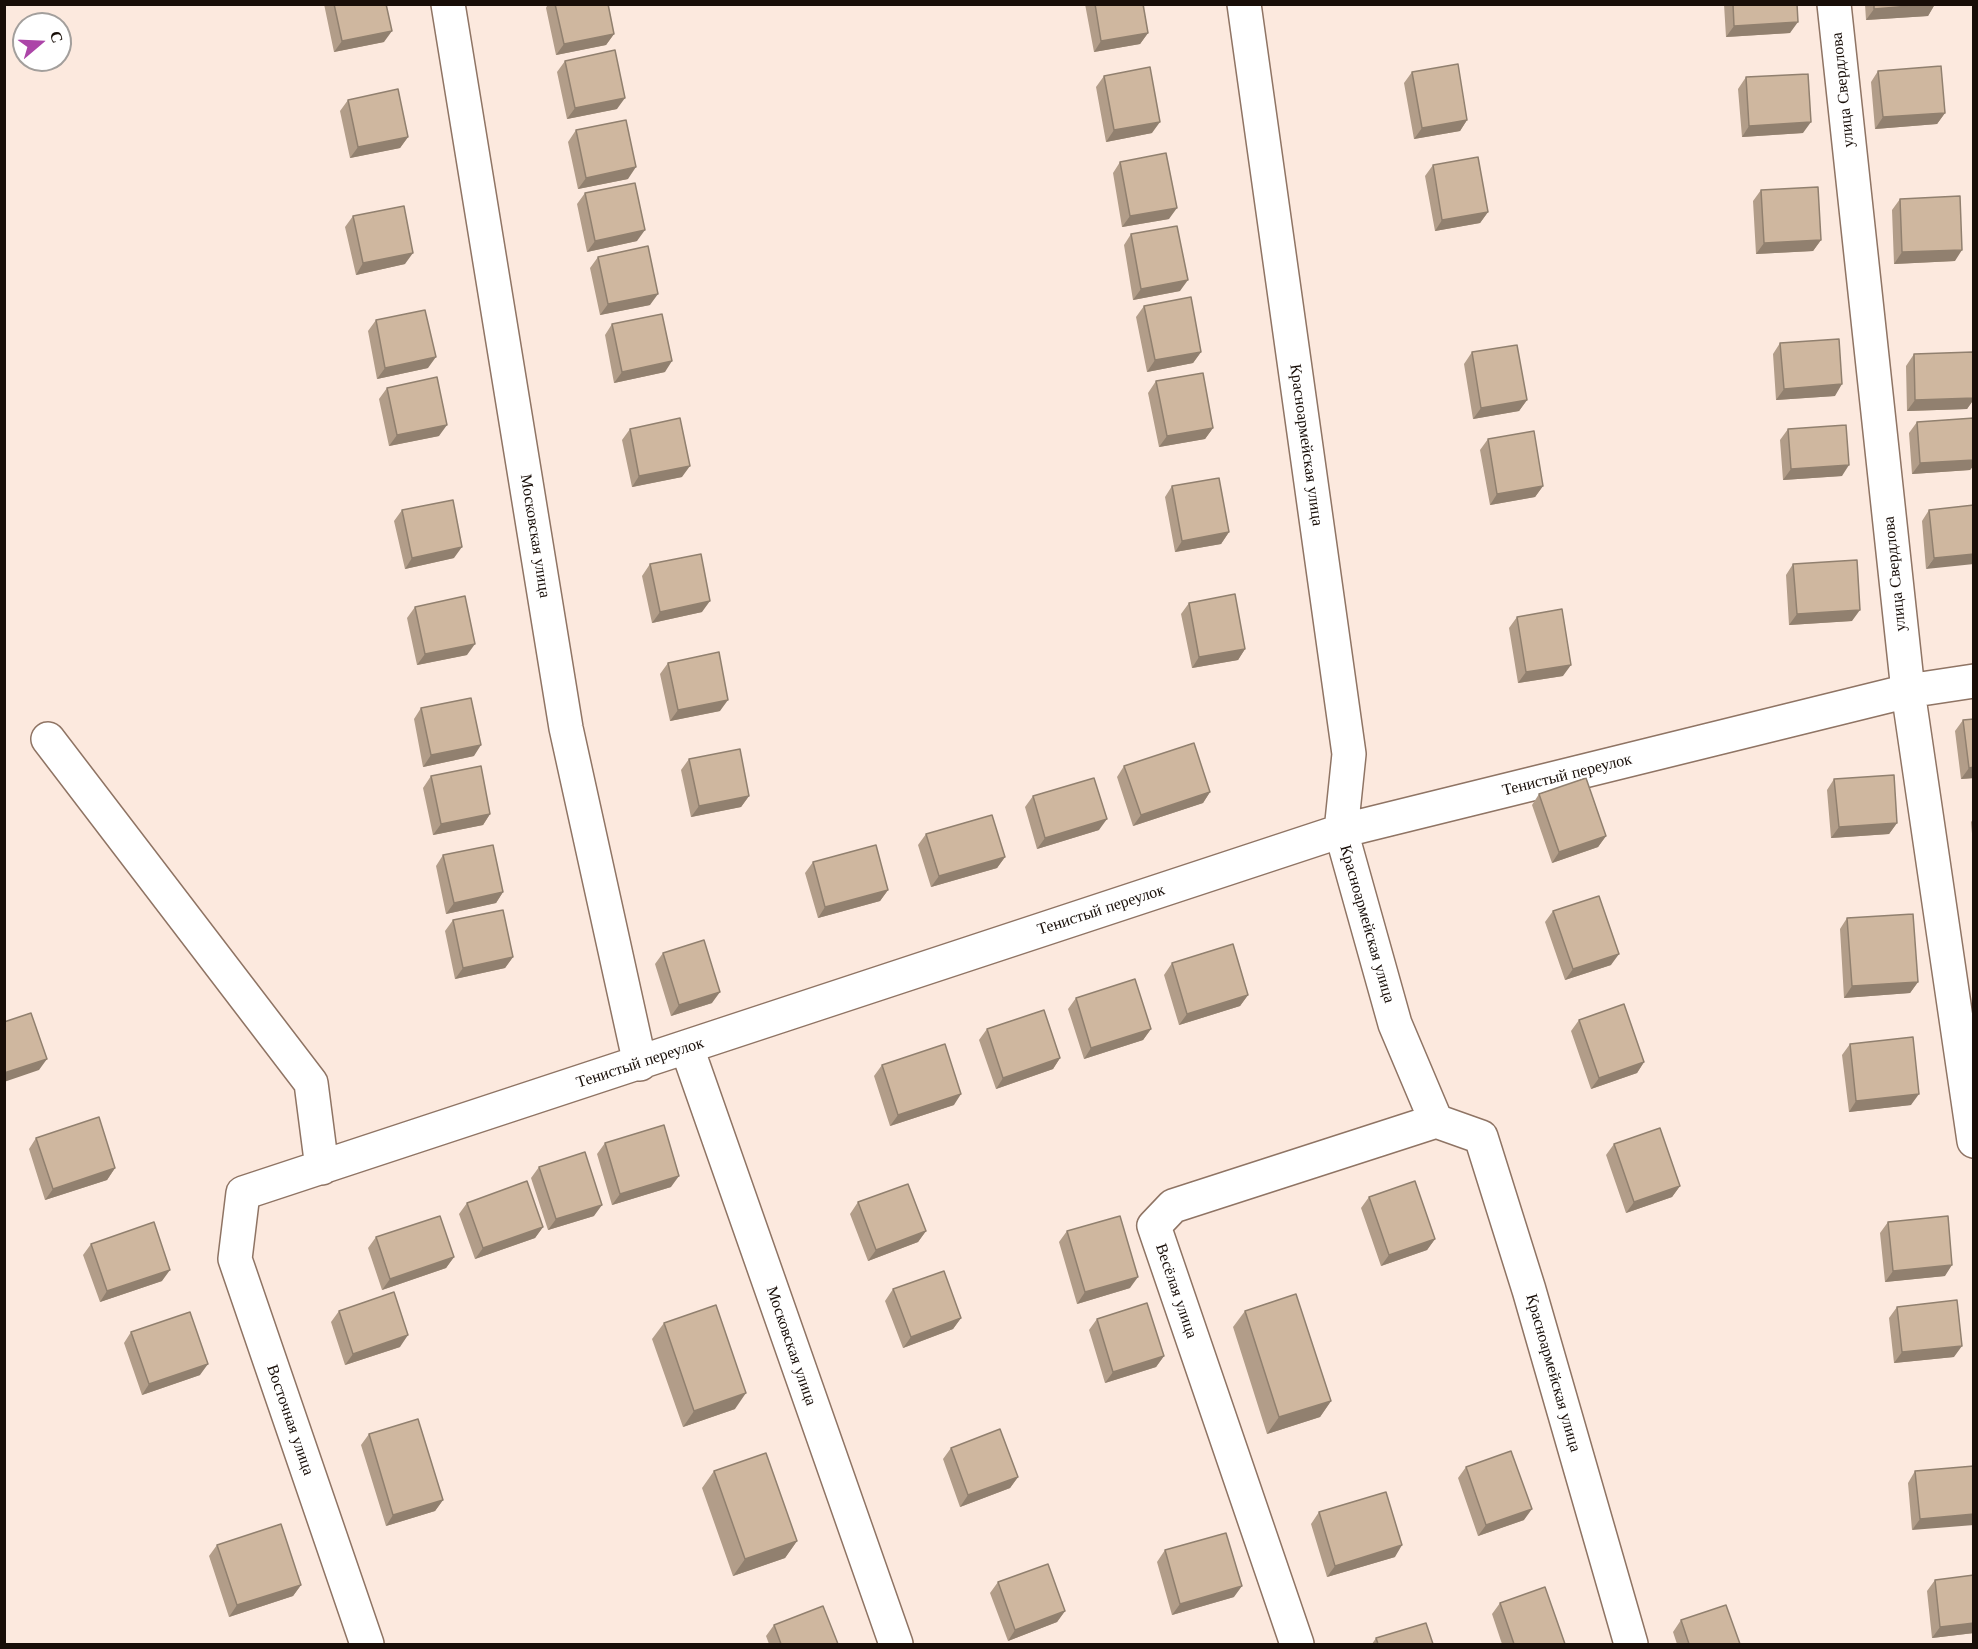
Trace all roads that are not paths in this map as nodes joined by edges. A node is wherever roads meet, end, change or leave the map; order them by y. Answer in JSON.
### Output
{"nodes":[{"id":1,"x":448,"y":4,"type":"edge"},
{"id":2,"x":1244,"y":4,"type":"edge"},
{"id":3,"x":1834,"y":4,"type":"edge"},
{"id":4,"x":1974,"y":681,"type":"edge"},
{"id":5,"x":1908,"y":691,"type":"junction"},
{"id":6,"x":48,"y":739,"type":"dead end"},
{"id":7,"x":1341,"y":831,"type":"junction"},
{"id":8,"x":687,"y":1048,"type":"junction"},
{"id":9,"x":640,"y":1064,"type":"junction"},
{"id":10,"x":1436,"y":1120,"type":"junction"},
{"id":11,"x":1974,"y":1141,"type":"edge"},
{"id":12,"x":322,"y":1168,"type":"junction"},
{"id":13,"x":243,"y":1193,"type":"joint"},
{"id":14,"x":367,"y":1644,"type":"edge"},
{"id":15,"x":896,"y":1644,"type":"edge"},
{"id":16,"x":1297,"y":1644,"type":"edge"},
{"id":17,"x":1631,"y":1644,"type":"edge"}],
"edges":[{"from":1,"to":9,"type":"street","name":"Московская улица"},
{"from":2,"to":7,"type":"street","name":"Красноармейская улица"},
{"from":3,"to":5,"type":"street","name":"улица Свердлова"},
{"from":4,"to":5,"type":"street","name":"Тенистый переулок"},
{"from":5,"to":7,"type":"street","name":"Тенистый переулок"},
{"from":5,"to":11,"type":"street","name":"улица Свердлова"},
{"from":6,"to":12,"type":"street"},
{"from":7,"to":8,"type":"street","name":"Тенистый переулок"},
{"from":7,"to":10,"type":"street","name":"Красноармейская улица"},
{"from":8,"to":9,"type":"street","name":"Тенистый переулок"},
{"from":8,"to":15,"type":"street","name":"Московская улица"},
{"from":9,"to":12,"type":"street","name":"Тенистый переулок"},
{"from":10,"to":16,"type":"street","name":"Весёлая улица"},
{"from":10,"to":17,"type":"street","name":"Красноармейская улица"},
{"from":12,"to":13,"type":"street","name":"Тенистый переулок"},
{"from":13,"to":14,"type":"street","name":"Восточная улица"}]}
